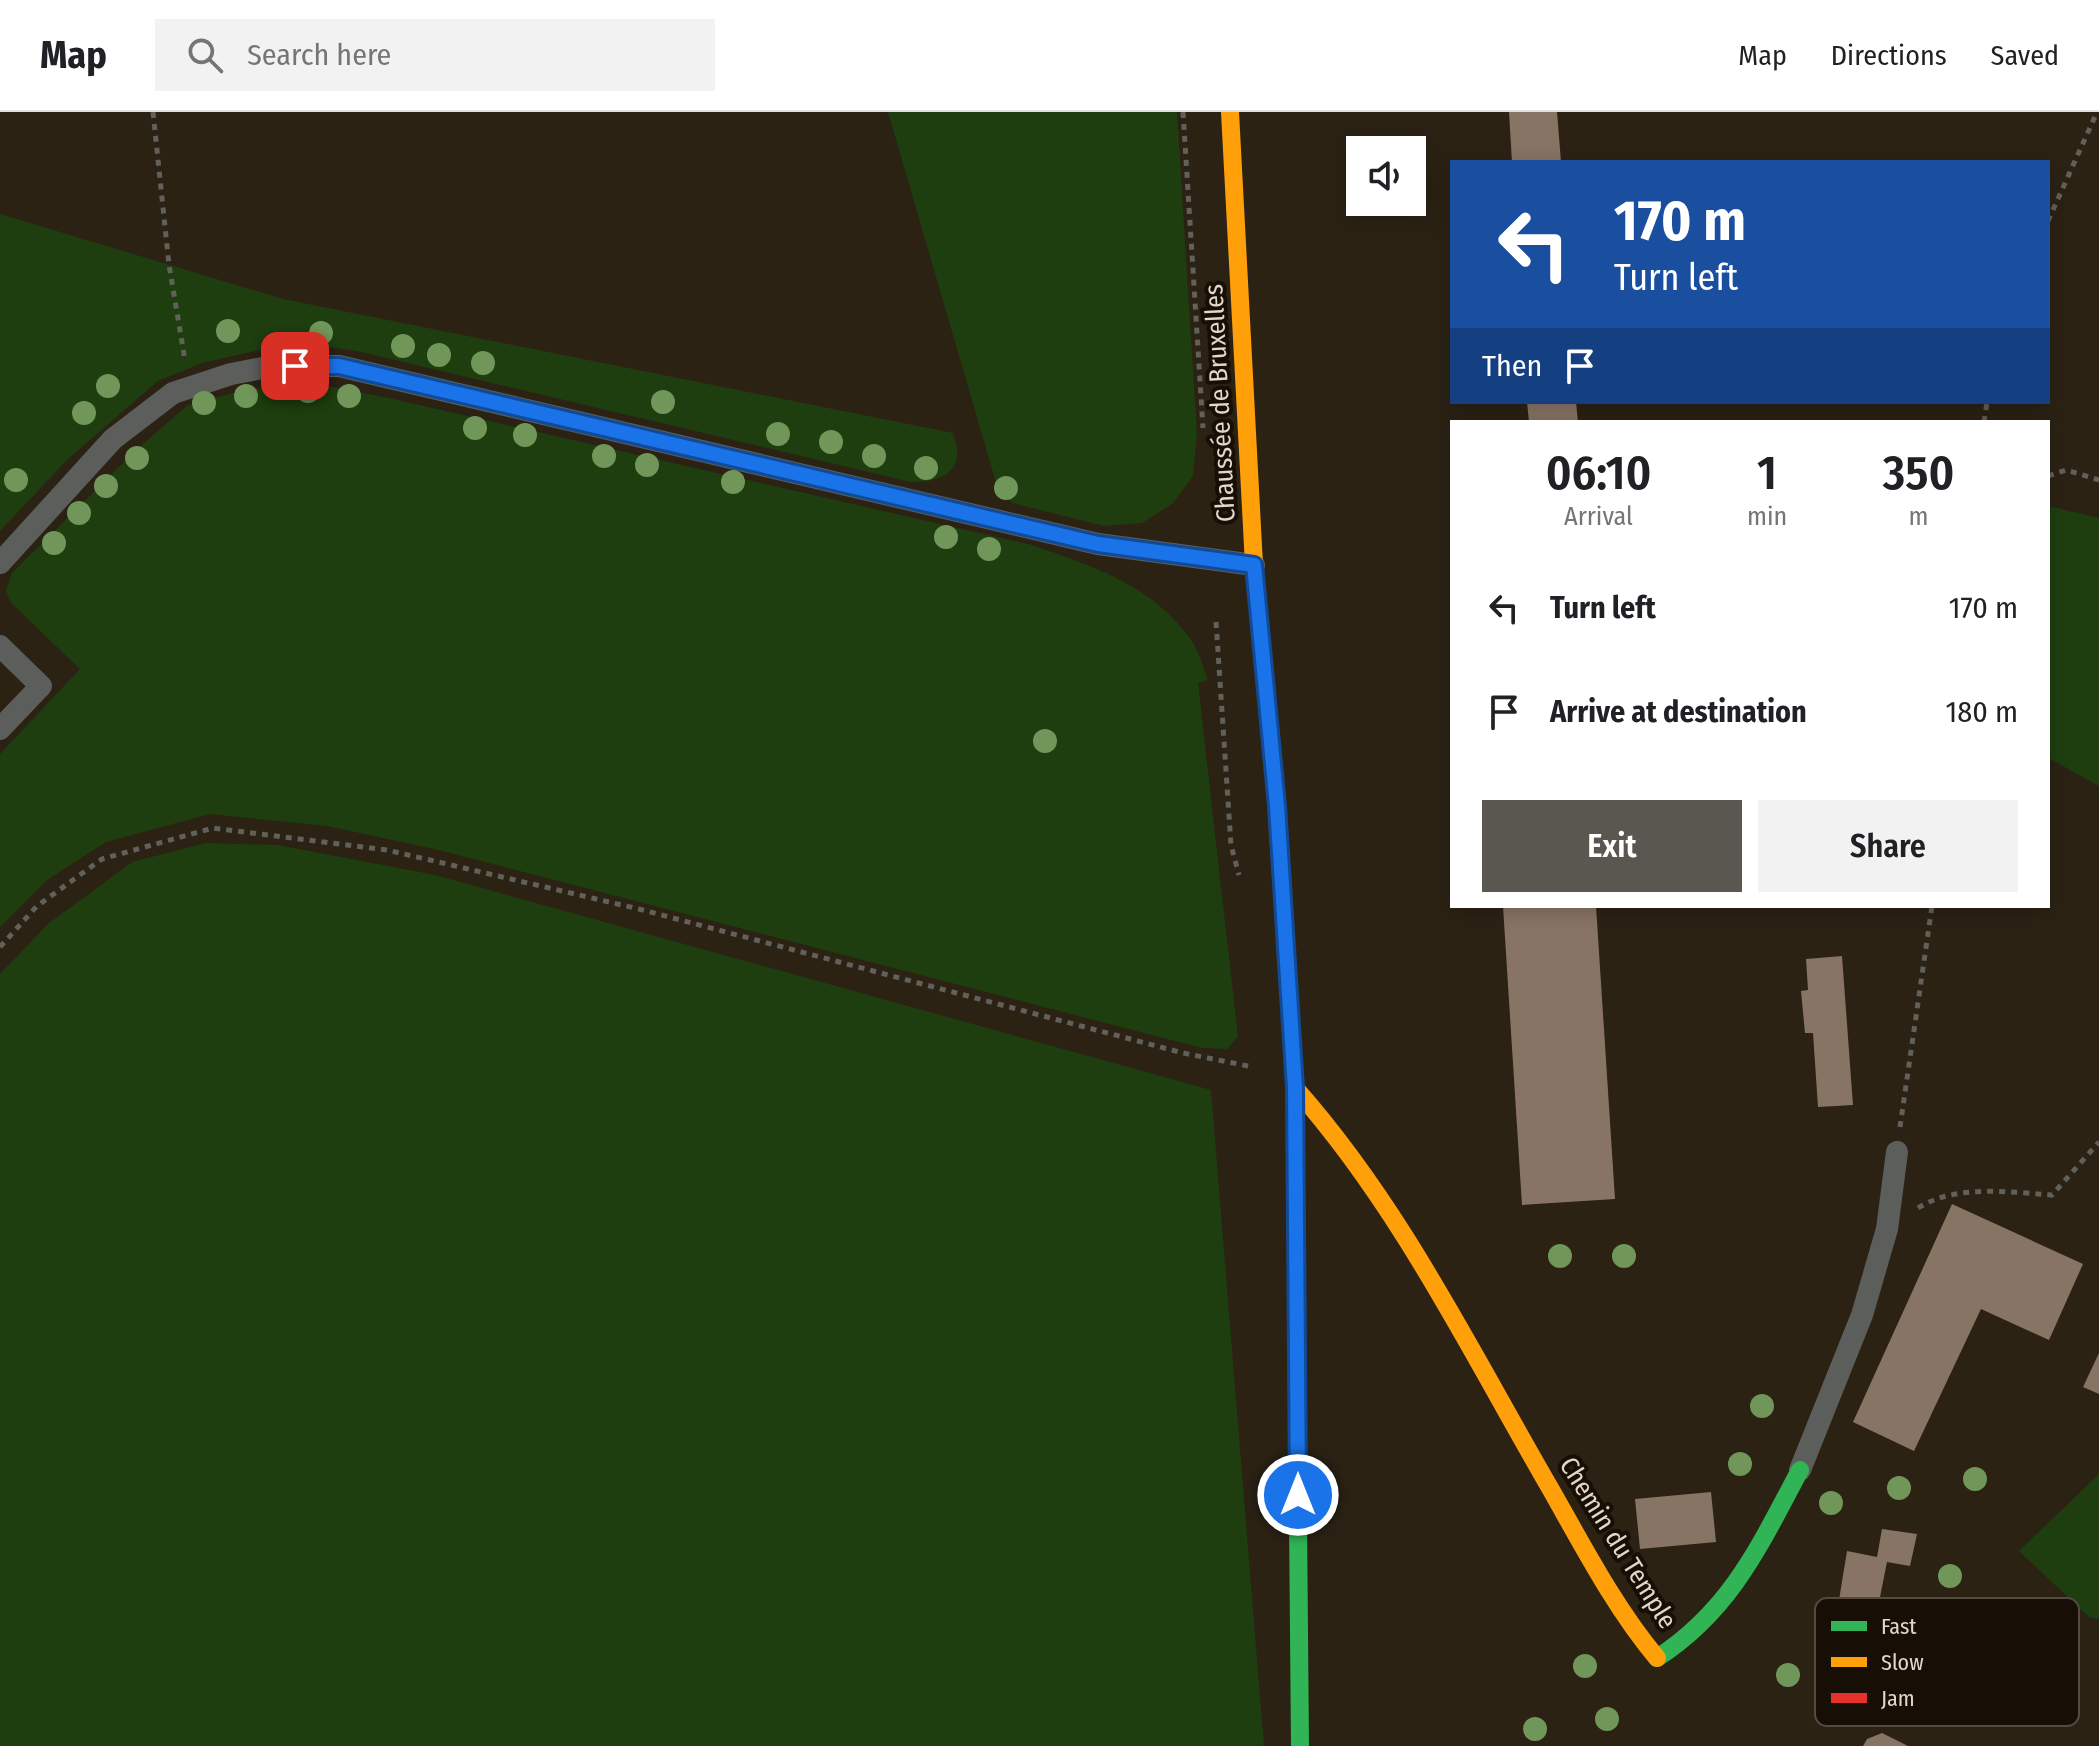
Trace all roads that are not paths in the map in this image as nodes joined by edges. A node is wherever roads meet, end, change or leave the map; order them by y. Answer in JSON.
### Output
{"nodes":[{"id":1,"x":1230,"y":112,"type":"edge"},
{"id":2,"x":0,"y":563,"type":"edge"},
{"id":3,"x":1254,"y":565,"type":"junction"},
{"id":4,"x":0,"y":646,"type":"edge"},
{"id":5,"x":0,"y":729,"type":"edge"},
{"id":6,"x":1295,"y":1088,"type":"junction"},
{"id":7,"x":1897,"y":1152,"type":"road end"},
{"id":8,"x":1800,"y":1470,"type":"joint"},
{"id":9,"x":1300,"y":1746,"type":"edge"}],
"edges":[{"from":1,"to":3,"type":"main road","name":"Chaussée de Bruxelles"},
{"from":2,"to":3,"type":"lane"},
{"from":3,"to":6,"type":"main road","name":"Chaussée de Bruxelles"},
{"from":4,"to":5,"type":"lane"},
{"from":6,"to":8,"type":"main road","name":"Chemin du Temple"},
{"from":6,"to":9,"type":"main road","name":"Chaussée de Bruxelles"},
{"from":7,"to":8,"type":"lane","name":"Chemin du Temple"}]}
